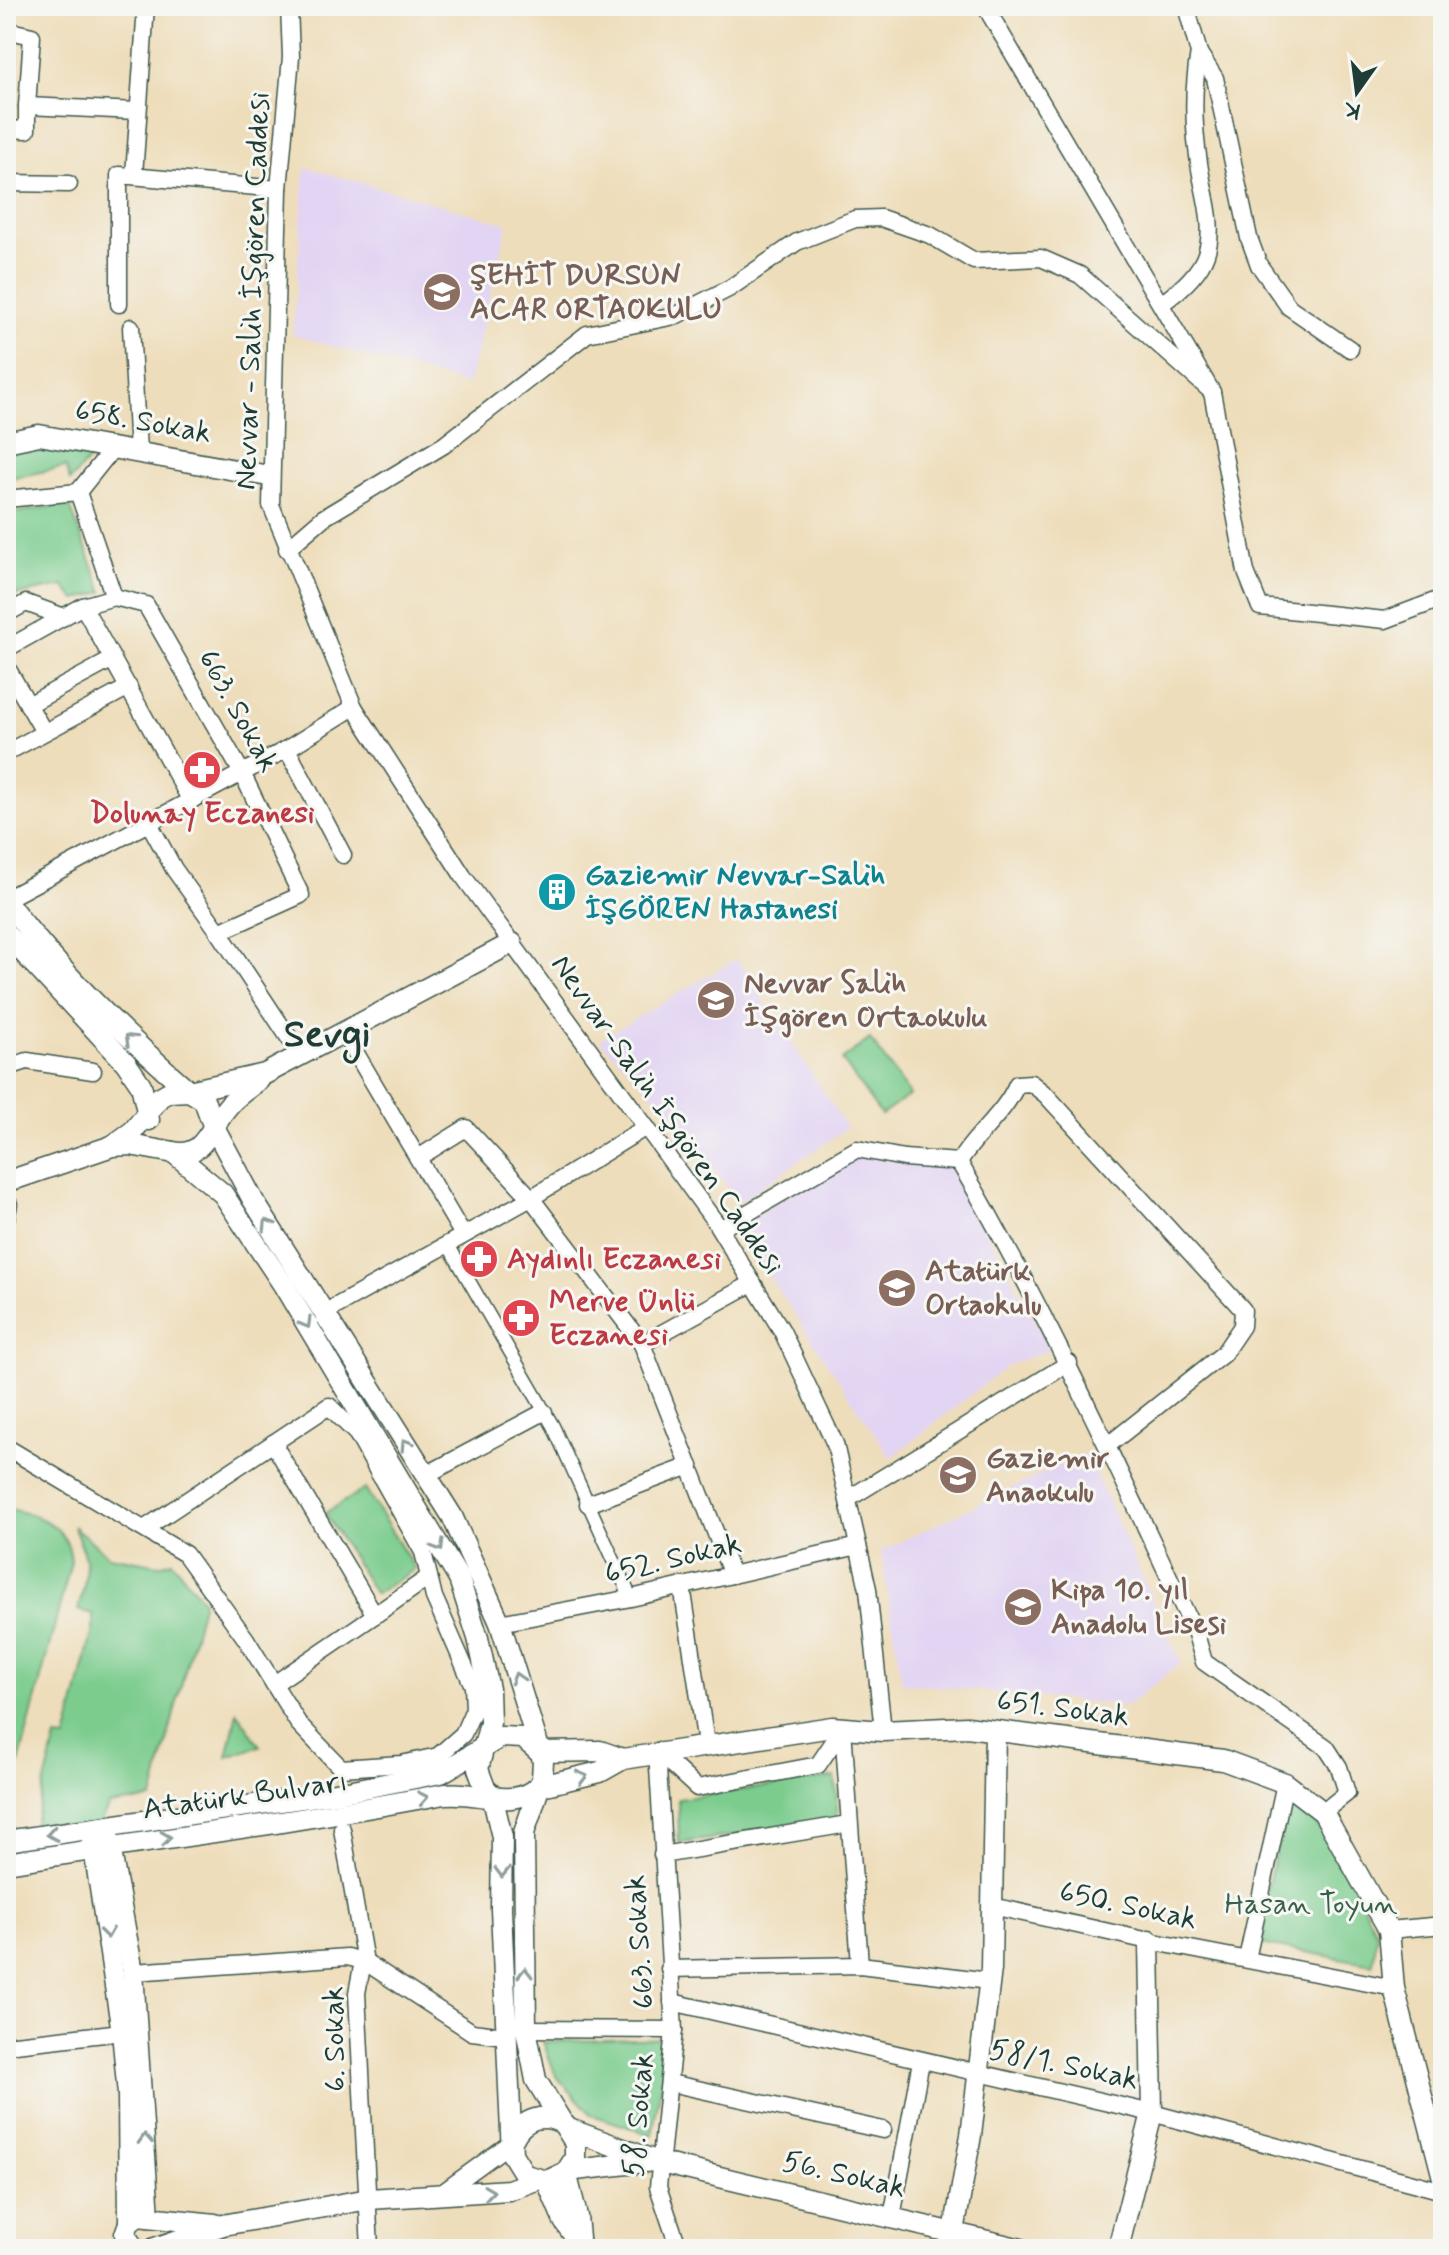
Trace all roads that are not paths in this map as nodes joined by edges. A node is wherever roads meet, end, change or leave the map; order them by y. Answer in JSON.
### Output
{"nodes":[{"id":1,"x":146,"y":6,"type":"edge"},
{"id":2,"x":289,"y":6,"type":"edge"},
{"id":3,"x":985,"y":6,"type":"edge"},
{"id":4,"x":1186,"y":6,"type":"edge"},
{"id":5,"x":6,"y":30,"type":"edge"},
{"id":6,"x":1199,"y":53,"type":"junction"},
{"id":7,"x":27,"y":106,"type":"junction"},
{"id":8,"x":137,"y":111,"type":"junction"},
{"id":9,"x":6,"y":129,"type":"edge"},
{"id":10,"x":134,"y":175,"type":"junction"},
{"id":11,"x":6,"y":183,"type":"edge"},
{"id":12,"x":69,"y":184,"type":"dead end"},
{"id":13,"x":279,"y":189,"type":"junction"},
{"id":14,"x":119,"y":304,"type":"dead end"},
{"id":15,"x":1161,"y":304,"type":"junction"},
{"id":16,"x":131,"y":327,"type":"dead end"},
{"id":17,"x":1350,"y":349,"type":"dead end"},
{"id":18,"x":1212,"y":392,"type":"junction"},
{"id":19,"x":6,"y":442,"type":"edge"},
{"id":20,"x":114,"y":447,"type":"junction"},
{"id":21,"x":138,"y":451,"type":"junction"},
{"id":22,"x":269,"y":476,"type":"junction"},
{"id":23,"x":78,"y":492,"type":"junction"},
{"id":24,"x":6,"y":499,"type":"edge"},
{"id":25,"x":287,"y":549,"type":"junction"},
{"id":26,"x":114,"y":597,"type":"junction"},
{"id":27,"x":1443,"y":598,"type":"edge"},
{"id":28,"x":83,"y":606,"type":"junction"},
{"id":29,"x":6,"y":614,"type":"edge"},
{"id":30,"x":64,"y":617,"type":"junction"},
{"id":31,"x":6,"y":649,"type":"edge"},
{"id":32,"x":113,"y":659,"type":"junction"},
{"id":33,"x":6,"y":666,"type":"edge"},
{"id":34,"x":129,"y":687,"type":"junction"},
{"id":35,"x":28,"y":705,"type":"junction"},
{"id":36,"x":354,"y":707,"type":"junction"},
{"id":37,"x":44,"y":732,"type":"junction"},
{"id":38,"x":287,"y":749,"type":"junction"},
{"id":39,"x":6,"y":753,"type":"edge"},
{"id":40,"x":242,"y":773,"type":"junction"},
{"id":41,"x":191,"y":801,"type":"junction"},
{"id":42,"x":149,"y":823,"type":"junction"},
{"id":43,"x":343,"y":855,"type":"dead end"},
{"id":44,"x":6,"y":900,"type":"edge"},
{"id":45,"x":219,"y":932,"type":"junction"},
{"id":46,"x":6,"y":934,"type":"edge"},
{"id":47,"x":512,"y":943,"type":"junction"},
{"id":48,"x":344,"y":1033,"type":"junction"},
{"id":49,"x":301,"y":1056,"type":"junction"},
{"id":50,"x":6,"y":1068,"type":"edge"},
{"id":51,"x":93,"y":1071,"type":"dead end"},
{"id":52,"x":265,"y":1074,"type":"junction"},
{"id":53,"x":189,"y":1091,"type":"junction"},
{"id":54,"x":150,"y":1114,"type":"junction"},
{"id":55,"x":213,"y":1125,"type":"junction"},
{"id":56,"x":646,"y":1127,"type":"junction"},
{"id":57,"x":112,"y":1146,"type":"junction"},
{"id":58,"x":174,"y":1153,"type":"junction"},
{"id":59,"x":418,"y":1158,"type":"junction"},
{"id":60,"x":959,"y":1162,"type":"junction"},
{"id":61,"x":6,"y":1179,"type":"edge"},
{"id":62,"x":531,"y":1198,"type":"junction"},
{"id":63,"x":720,"y":1229,"type":"junction"},
{"id":64,"x":463,"y":1235,"type":"junction"},
{"id":65,"x":447,"y":1243,"type":"junction"},
{"id":66,"x":753,"y":1283,"type":"junction"},
{"id":67,"x":324,"y":1313,"type":"junction"},
{"id":68,"x":642,"y":1344,"type":"junction"},
{"id":69,"x":1069,"y":1363,"type":"junction"},
{"id":70,"x":346,"y":1394,"type":"junction"},
{"id":71,"x":329,"y":1406,"type":"junction"},
{"id":72,"x":544,"y":1412,"type":"junction"},
{"id":73,"x":273,"y":1443,"type":"junction"},
{"id":74,"x":1107,"y":1446,"type":"junction"},
{"id":75,"x":6,"y":1447,"type":"edge"},
{"id":76,"x":690,"y":1466,"type":"junction"},
{"id":77,"x":426,"y":1475,"type":"junction"},
{"id":78,"x":848,"y":1499,"type":"junction"},
{"id":79,"x":588,"y":1504,"type":"junction"},
{"id":80,"x":144,"y":1529,"type":"junction"},
{"id":81,"x":858,"y":1546,"type":"junction"},
{"id":82,"x":732,"y":1575,"type":"junction"},
{"id":83,"x":429,"y":1577,"type":"junction"},
{"id":84,"x":682,"y":1586,"type":"junction"},
{"id":85,"x":631,"y":1598,"type":"junction"},
{"id":86,"x":375,"y":1615,"type":"junction"},
{"id":87,"x":500,"y":1623,"type":"junction"},
{"id":88,"x":274,"y":1684,"type":"junction"},
{"id":89,"x":843,"y":1728,"type":"junction"},
{"id":90,"x":883,"y":1731,"type":"junction"},
{"id":91,"x":995,"y":1731,"type":"junction"},
{"id":92,"x":706,"y":1744,"type":"junction"},
{"id":93,"x":483,"y":1750,"type":"junction"},
{"id":94,"x":657,"y":1751,"type":"junction"},
{"id":95,"x":539,"y":1752,"type":"junction"},
{"id":96,"x":623,"y":1759,"type":"junction"},
{"id":97,"x":1285,"y":1783,"type":"junction"},
{"id":98,"x":537,"y":1787,"type":"junction"},
{"id":99,"x":492,"y":1795,"type":"junction"},
{"id":100,"x":1323,"y":1812,"type":"junction"},
{"id":101,"x":848,"y":1824,"type":"junction"},
{"id":102,"x":342,"y":1829,"type":"dead end"},
{"id":103,"x":100,"y":1837,"type":"junction"},
{"id":104,"x":6,"y":1841,"type":"edge"},
{"id":105,"x":662,"y":1855,"type":"junction"},
{"id":106,"x":6,"y":1863,"type":"edge"},
{"id":107,"x":992,"y":1906,"type":"junction"},
{"id":108,"x":1443,"y":1925,"type":"edge"},
{"id":109,"x":1389,"y":1930,"type":"junction"},
{"id":110,"x":1149,"y":1941,"type":"junction"},
{"id":111,"x":1247,"y":1959,"type":"junction"},
{"id":112,"x":364,"y":1961,"type":"junction"},
{"id":113,"x":860,"y":1965,"type":"junction"},
{"id":114,"x":669,"y":1969,"type":"junction"},
{"id":115,"x":133,"y":1972,"type":"junction"},
{"id":116,"x":989,"y":1981,"type":"junction"},
{"id":117,"x":1394,"y":1988,"type":"junction"},
{"id":118,"x":672,"y":2002,"type":"junction"},
{"id":119,"x":526,"y":2029,"type":"junction"},
{"id":120,"x":674,"y":2030,"type":"junction"},
{"id":121,"x":122,"y":2032,"type":"junction"},
{"id":122,"x":505,"y":2036,"type":"junction"},
{"id":123,"x":6,"y":2045,"type":"edge"},
{"id":124,"x":921,"y":2061,"type":"junction"},
{"id":125,"x":978,"y":2075,"type":"junction"},
{"id":126,"x":670,"y":2083,"type":"junction"},
{"id":127,"x":1152,"y":2113,"type":"junction"},
{"id":128,"x":567,"y":2127,"type":"junction"},
{"id":129,"x":883,"y":2130,"type":"dead end"},
{"id":130,"x":513,"y":2140,"type":"junction"},
{"id":131,"x":657,"y":2162,"type":"junction"},
{"id":132,"x":1442,"y":2170,"type":"edge"},
{"id":133,"x":554,"y":2176,"type":"junction"},
{"id":134,"x":1443,"y":2191,"type":"edge"},
{"id":135,"x":442,"y":2193,"type":"junction"},
{"id":136,"x":369,"y":2199,"type":"junction"},
{"id":137,"x":892,"y":2217,"type":"junction"},
{"id":138,"x":152,"y":2218,"type":"junction"},
{"id":139,"x":223,"y":2225,"type":"junction"},
{"id":140,"x":953,"y":2240,"type":"edge"},
{"id":141,"x":129,"y":2241,"type":"edge"},
{"id":142,"x":579,"y":2244,"type":"edge"},
{"id":143,"x":154,"y":2248,"type":"edge"},
{"id":144,"x":370,"y":2249,"type":"edge"},
{"id":145,"x":679,"y":2249,"type":"edge"},
{"id":146,"x":1021,"y":2249,"type":"edge"},
{"id":147,"x":1118,"y":2249,"type":"edge"}],
"edges":[{"from":1,"to":8,"type":"street"},
{"from":2,"to":13,"type":"street","name":"Nevvar - Salih İşgören Caddesi"},
{"from":3,"to":15,"type":"street"},
{"from":4,"to":6,"type":"street"},
{"from":5,"to":7,"type":"street"},
{"from":6,"to":15,"type":"street"},
{"from":6,"to":17,"type":"street"},
{"from":7,"to":8,"type":"street"},
{"from":7,"to":9,"type":"street"},
{"from":8,"to":10,"type":"street"},
{"from":10,"to":13,"type":"street"},
{"from":10,"to":14,"type":"street"},
{"from":11,"to":12,"type":"street"},
{"from":13,"to":22,"type":"street","name":"Nevvar - Salih İşgören Caddesi"},
{"from":15,"to":18,"type":"street"},
{"from":16,"to":21,"type":"street"},
{"from":18,"to":25,"type":"street"},
{"from":18,"to":27,"type":"street"},
{"from":19,"to":20,"type":"street","name":"658. Sokak"},
{"from":20,"to":21,"type":"street","name":"658. Sokak"},
{"from":20,"to":23,"type":"street"},
{"from":21,"to":22,"type":"street","name":"658. Sokak"},
{"from":22,"to":25,"type":"street","name":"Nevvar - Salih İşgören Caddesi"},
{"from":23,"to":24,"type":"street"},
{"from":23,"to":26,"type":"street"},
{"from":25,"to":36,"type":"street","name":"Nevvar - Salih İşgören Caddesi"},
{"from":26,"to":28,"type":"street"},
{"from":26,"to":40,"type":"street","name":"663. Sokak"},
{"from":28,"to":30,"type":"street"},
{"from":28,"to":32,"type":"street"},
{"from":29,"to":30,"type":"street"},
{"from":30,"to":31,"type":"street"},
{"from":32,"to":34,"type":"street"},
{"from":32,"to":35,"type":"street"},
{"from":33,"to":35,"type":"street"},
{"from":34,"to":37,"type":"street"},
{"from":34,"to":41,"type":"street"},
{"from":35,"to":37,"type":"street"},
{"from":36,"to":38,"type":"street"},
{"from":36,"to":47,"type":"street","name":"Nevvar-Salih İşgören Caddesi"},
{"from":37,"to":39,"type":"street"},
{"from":38,"to":40,"type":"street"},
{"from":38,"to":43,"type":"street"},
{"from":40,"to":41,"type":"street"},
{"from":40,"to":45,"type":"street","name":"663. Sokak"},
{"from":41,"to":42,"type":"street"},
{"from":42,"to":44,"type":"street"},
{"from":42,"to":45,"type":"street"},
{"from":53,"to":44,"type":"street","one_way":true},
{"from":45,"to":49,"type":"street"},
{"from":46,"to":54,"type":"street"},
{"from":47,"to":48,"type":"street"},
{"from":47,"to":56,"type":"street","name":"Nevvar-Salih İşgören Caddesi"},
{"from":48,"to":49,"type":"street"},
{"from":48,"to":59,"type":"street"},
{"from":49,"to":52,"type":"street"},
{"from":50,"to":51,"type":"street"},
{"from":52,"to":53,"type":"street"},
{"from":52,"to":55,"type":"street"},
{"from":53,"to":54,"type":"street"},
{"from":53,"to":55,"type":"street"},
{"from":54,"to":57,"type":"street"},
{"from":54,"to":58,"type":"street"},
{"from":55,"to":58,"type":"street"},
{"from":67,"to":55,"type":"street","one_way":true},
{"from":56,"to":62,"type":"street"},
{"from":56,"to":63,"type":"street","name":"Nevvar-Salih İşgören Caddesi"},
{"from":57,"to":58,"type":"street"},
{"from":57,"to":61,"type":"street"},
{"from":58,"to":70,"type":"street","one_way":true},
{"from":59,"to":62,"type":"street"},
{"from":59,"to":64,"type":"street"},
{"from":60,"to":63,"type":"street"},
{"from":60,"to":69,"type":"street"},
{"from":60,"to":74,"type":"street"},
{"from":62,"to":64,"type":"street"},
{"from":62,"to":68,"type":"street"},
{"from":63,"to":66,"type":"street","name":"Nevvar-Salih İşgören Caddesi"},
{"from":64,"to":65,"type":"street"},
{"from":65,"to":67,"type":"street"},
{"from":65,"to":72,"type":"street"},
{"from":66,"to":68,"type":"street"},
{"from":66,"to":78,"type":"street","name":"Nevvar-Salih İşgören Caddesi"},
{"from":77,"to":67,"type":"street","one_way":true},
{"from":68,"to":76,"type":"street"},
{"from":69,"to":74,"type":"street"},
{"from":69,"to":78,"type":"street"},
{"from":70,"to":71,"type":"street"},
{"from":70,"to":93,"type":"street","one_way":true},
{"from":71,"to":73,"type":"street"},
{"from":71,"to":83,"type":"street"},
{"from":72,"to":77,"type":"street"},
{"from":72,"to":79,"type":"street"},
{"from":73,"to":80,"type":"street"},
{"from":73,"to":86,"type":"street"},
{"from":74,"to":100,"type":"street"},
{"from":75,"to":80,"type":"street"},
{"from":76,"to":79,"type":"street"},
{"from":76,"to":82,"type":"street"},
{"from":77,"to":87,"type":"street"},
{"from":78,"to":81,"type":"street","name":"Nevvar-Salih İşgören Caddesi"},
{"from":79,"to":85,"type":"street"},
{"from":80,"to":88,"type":"street"},
{"from":81,"to":82,"type":"street","name":"652. Sokak"},
{"from":81,"to":90,"type":"street","name":"Nevvar-Salih İşgören Caddesi"},
{"from":82,"to":84,"type":"street","name":"652. Sokak"},
{"from":83,"to":86,"type":"street"},
{"from":83,"to":88,"type":"street"},
{"from":84,"to":85,"type":"street","name":"652. Sokak"},
{"from":84,"to":92,"type":"street"},
{"from":85,"to":87,"type":"street","name":"652. Sokak"},
{"from":86,"to":88,"type":"street"},
{"from":95,"to":87,"type":"street","one_way":true},
{"from":89,"to":90,"type":"street","name":"651. Sokak"},
{"from":89,"to":92,"type":"street","name":"651. Sokak"},
{"from":89,"to":94,"type":"street"},
{"from":89,"to":101,"type":"street"},
{"from":90,"to":91,"type":"street","name":"651. Sokak"},
{"from":91,"to":97,"type":"street","name":"651. Sokak"},
{"from":91,"to":107,"type":"street"},
{"from":92,"to":94,"type":"street","name":"651. Sokak"},
{"from":93,"to":95,"type":"street","name":"Atatürk Bulvarı"},
{"from":93,"to":99,"type":"street"},
{"from":93,"to":103,"type":"street","name":"Atatürk Bulvarı"},
{"from":94,"to":96,"type":"street","name":"651. Sokak"},
{"from":94,"to":105,"type":"street","name":"663. Sokak"},
{"from":95,"to":96,"type":"street"},
{"from":95,"to":98,"type":"street"},
{"from":98,"to":96,"type":"street","name":"Atatürk Bulvarı","one_way":true},
{"from":97,"to":100,"type":"street","name":"651. Sokak"},
{"from":97,"to":111,"type":"street"},
{"from":98,"to":99,"type":"street","name":"Atatürk Bulvarı"},
{"from":119,"to":98,"type":"street","one_way":true},
{"from":103,"to":99,"type":"street","name":"Atatürk Bulvarı","one_way":true},
{"from":99,"to":122,"type":"street","one_way":true},
{"from":100,"to":109,"type":"street","name":"651. Sokak"},
{"from":101,"to":105,"type":"street"},
{"from":101,"to":113,"type":"street"},
{"from":102,"to":112,"type":"street","name":"6. Sokak"},
{"from":103,"to":104,"type":"street","name":"Atatürk Bulvarı","one_way":true},
{"from":103,"to":106,"type":"street","name":"Atatürk Bulvarı"},
{"from":103,"to":115,"type":"street"},
{"from":103,"to":121,"type":"street","one_way":true},
{"from":105,"to":114,"type":"street","name":"663. Sokak"},
{"from":107,"to":110,"type":"street","name":"650. Sokak"},
{"from":107,"to":116,"type":"street"},
{"from":108,"to":109,"type":"street"},
{"from":109,"to":117,"type":"street","name":"651. Sokak"},
{"from":110,"to":111,"type":"street","name":"650. Sokak"},
{"from":110,"to":127,"type":"street"},
{"from":111,"to":117,"type":"street","name":"650. Sokak"},
{"from":112,"to":115,"type":"street"},
{"from":112,"to":122,"type":"street"},
{"from":112,"to":136,"type":"street","name":"6. Sokak"},
{"from":113,"to":114,"type":"street"},
{"from":113,"to":116,"type":"street"},
{"from":114,"to":118,"type":"street","name":"663. Sokak"},
{"from":138,"to":115,"type":"street","one_way":true},
{"from":116,"to":125,"type":"street"},
{"from":117,"to":132,"type":"street","name":"651. Sokak"},
{"from":118,"to":120,"type":"street","name":"663. Sokak"},
{"from":118,"to":124,"type":"street","name":"58/1. Sokak"},
{"from":119,"to":120,"type":"street","name":"663. Sokak"},
{"from":119,"to":128,"type":"street"},
{"from":120,"to":126,"type":"street","name":"58. Sokak"},
{"from":121,"to":123,"type":"street"},
{"from":121,"to":141,"type":"street"},
{"from":122,"to":130,"type":"street"},
{"from":124,"to":125,"type":"street","name":"58/1. Sokak"},
{"from":124,"to":137,"type":"street"},
{"from":125,"to":127,"type":"street","name":"58/1. Sokak"},
{"from":125,"to":140,"type":"street"},
{"from":126,"to":129,"type":"street"},
{"from":126,"to":131,"type":"street","name":"58. Sokak"},
{"from":127,"to":134,"type":"street","name":"58/1. Sokak"},
{"from":127,"to":147,"type":"street"},
{"from":128,"to":130,"type":"street"},
{"from":128,"to":131,"type":"street","name":"56. Sokak"},
{"from":128,"to":133,"type":"street"},
{"from":130,"to":133,"type":"street"},
{"from":130,"to":135,"type":"street"},
{"from":131,"to":133,"type":"street","name":"56. Sokak"},
{"from":131,"to":137,"type":"street","name":"56. Sokak"},
{"from":131,"to":145,"type":"street","name":"58. Sokak"},
{"from":135,"to":133,"type":"street","name":"56. Sokak","one_way":true},
{"from":133,"to":142,"type":"street"},
{"from":135,"to":136,"type":"street","name":"56. Sokak"},
{"from":136,"to":139,"type":"street","name":"56. Sokak"},
{"from":136,"to":144,"type":"street","name":"6. Sokak"},
{"from":137,"to":140,"type":"street","name":"56. Sokak"},
{"from":138,"to":139,"type":"street"},
{"from":138,"to":141,"type":"street"},
{"from":138,"to":143,"type":"street"},
{"from":139,"to":143,"type":"street"},
{"from":140,"to":146,"type":"street","name":"56. Sokak"}]}
